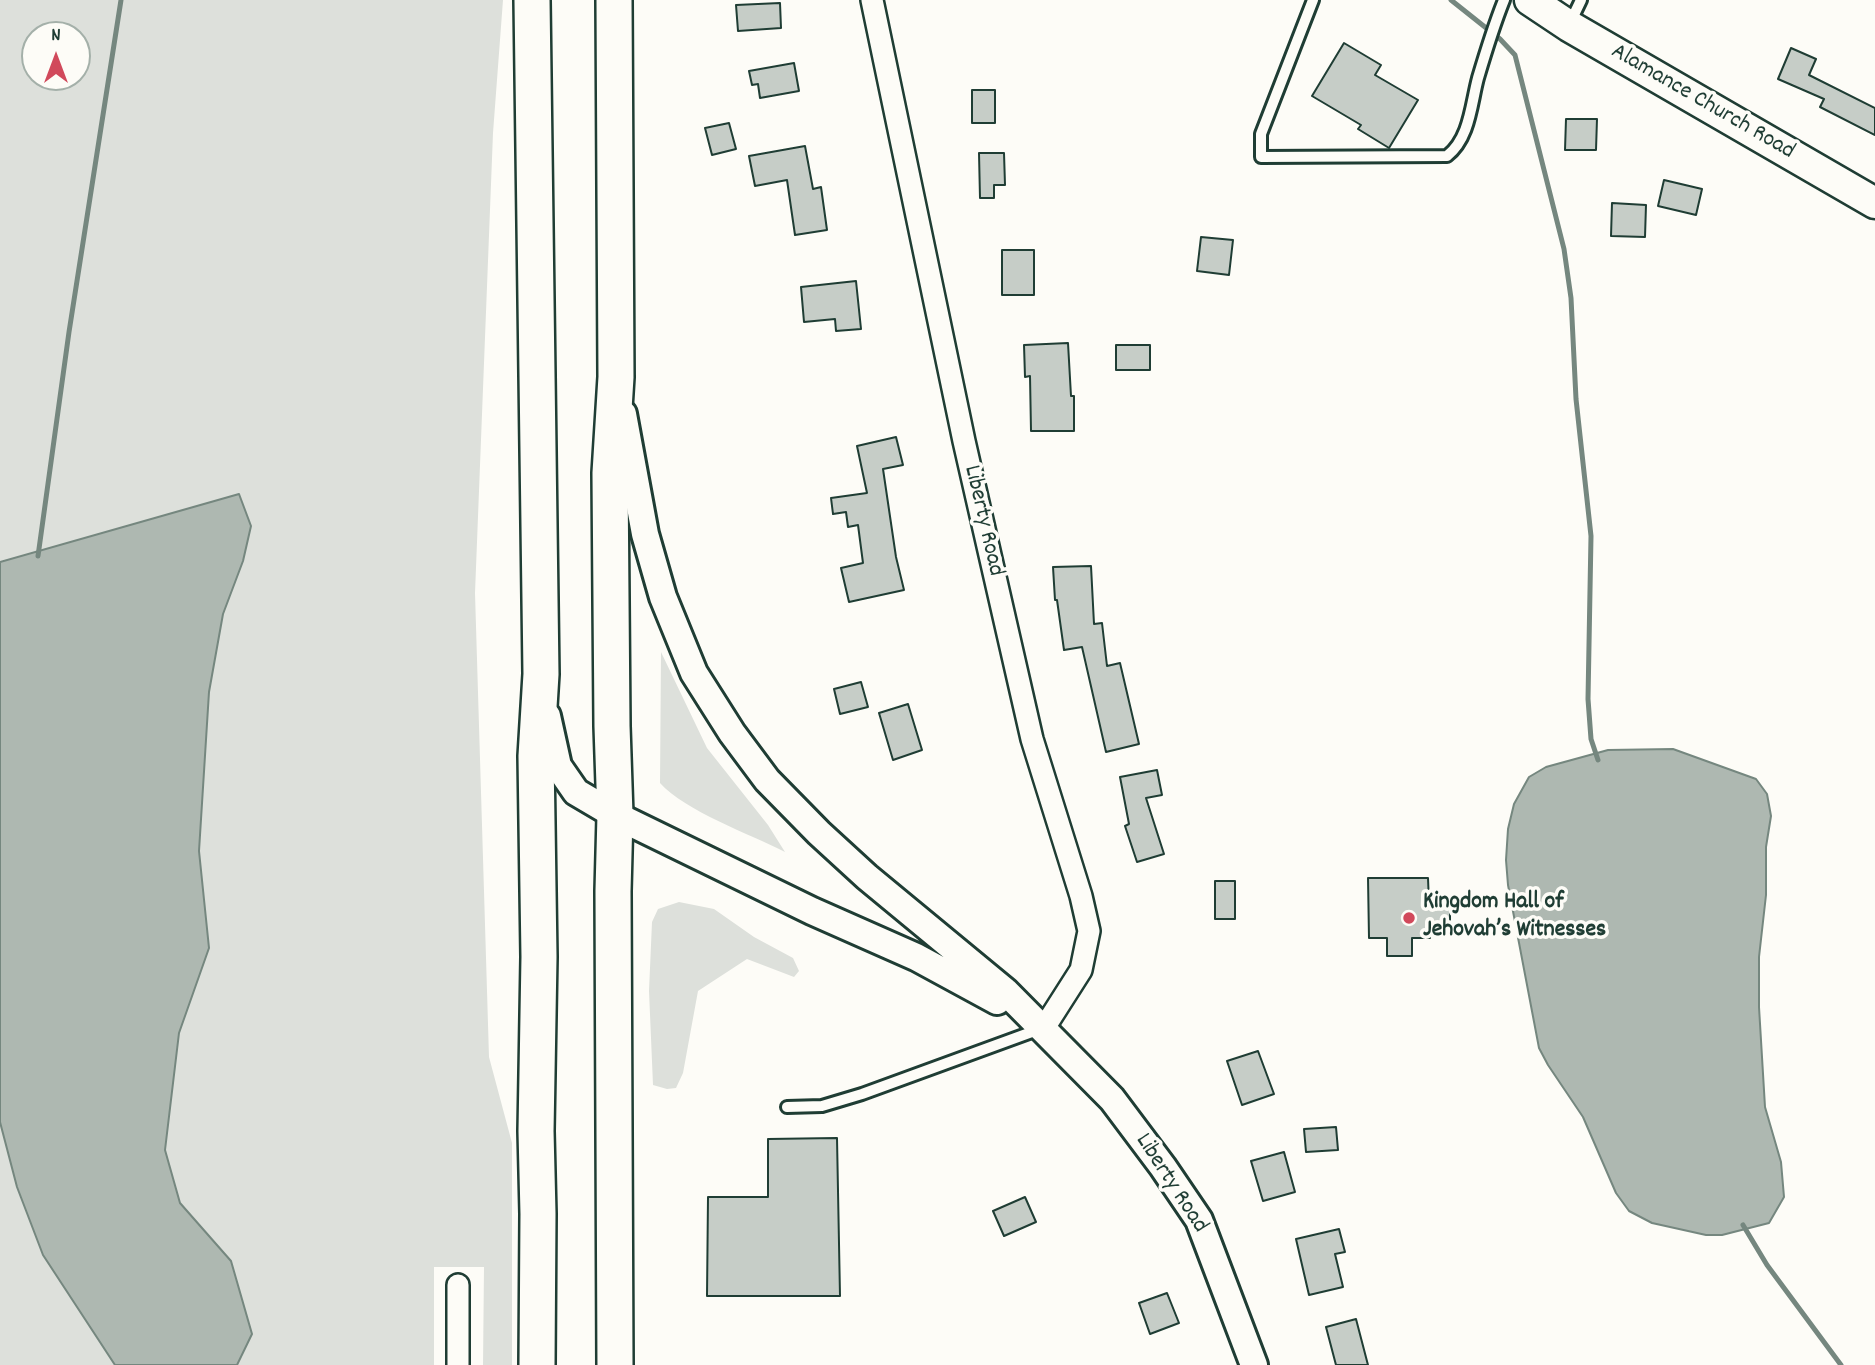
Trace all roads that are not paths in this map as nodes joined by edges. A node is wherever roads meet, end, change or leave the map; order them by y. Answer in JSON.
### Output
{"nodes":[{"id":1,"x":532,"y":0,"type":"edge"},
{"id":2,"x":614,"y":0,"type":"edge"},
{"id":3,"x":872,"y":0,"type":"edge"},
{"id":4,"x":1313,"y":0,"type":"edge"},
{"id":5,"x":1504,"y":0,"type":"edge"},
{"id":6,"x":1530,"y":0,"type":"edge"},
{"id":7,"x":1575,"y":13,"type":"edge"},
{"id":8,"x":1875,"y":203,"type":"edge"},
{"id":9,"x":616,"y":377,"type":"junction"},
{"id":10,"x":541,"y":674,"type":"junction"},
{"id":11,"x":615,"y":815,"type":"junction"},
{"id":12,"x":1044,"y":1028,"type":"junction"},
{"id":13,"x":787,"y":1108,"type":"dead end"},
{"id":14,"x":458,"y":1285,"type":"dead end"},
{"id":15,"x":458,"y":1365,"type":"edge"},
{"id":16,"x":537,"y":1365,"type":"edge"},
{"id":17,"x":615,"y":1365,"type":"edge"},
{"id":18,"x":1254,"y":1365,"type":"edge"}],
"edges":[{"from":1,"to":10,"type":"highway"},
{"from":2,"to":9,"type":"highway"},
{"from":3,"to":12,"type":"street","name":"Liberty Road"},
{"from":4,"to":5,"type":"lane"},
{"from":6,"to":7,"type":"main road","name":"Alamance Church Road"},
{"from":7,"to":8,"type":"main road","name":"Alamance Church Road"},
{"from":9,"to":11,"type":"highway"},
{"from":9,"to":12,"type":"street","name":"Liberty Road"},
{"from":10,"to":11,"type":"street","name":"Liberty Road"},
{"from":10,"to":16,"type":"highway"},
{"from":11,"to":12,"type":"street","name":"Liberty Road"},
{"from":11,"to":17,"type":"highway"},
{"from":12,"to":13,"type":"lane"},
{"from":12,"to":18,"type":"street","name":"Liberty Road"},
{"from":14,"to":15,"type":"street"}]}
